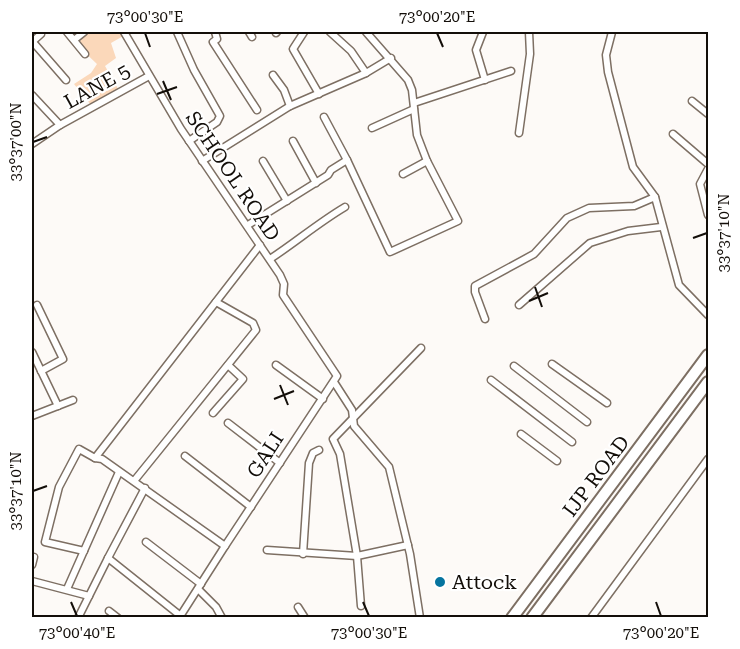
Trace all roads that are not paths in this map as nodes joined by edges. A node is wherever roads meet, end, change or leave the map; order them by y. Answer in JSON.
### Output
{"nodes":[{"id":1,"x":67,"y":32,"type":"edge"},
{"id":2,"x":84,"y":32,"type":"edge"},
{"id":3,"x":124,"y":32,"type":"edge"},
{"id":4,"x":177,"y":32,"type":"edge"},
{"id":5,"x":215,"y":32,"type":"edge"},
{"id":6,"x":304,"y":32,"type":"edge"},
{"id":7,"x":330,"y":32,"type":"edge"},
{"id":8,"x":366,"y":32,"type":"edge"},
{"id":9,"x":483,"y":32,"type":"edge"},
{"id":10,"x":529,"y":32,"type":"edge"},
{"id":11,"x":612,"y":32,"type":"edge"},
{"id":12,"x":41,"y":34,"type":"dead end"},
{"id":13,"x":74,"y":40,"type":"junction"},
{"id":14,"x":32,"y":41,"type":"edge"},
{"id":15,"x":85,"y":54,"type":"dead end"},
{"id":16,"x":391,"y":58,"type":"junction"},
{"id":17,"x":511,"y":71,"type":"dead end"},
{"id":18,"x":366,"y":73,"type":"junction"},
{"id":19,"x":273,"y":75,"type":"dead end"},
{"id":20,"x":149,"y":76,"type":"junction"},
{"id":21,"x":66,"y":80,"type":"dead end"},
{"id":22,"x":484,"y":80,"type":"junction"},
{"id":23,"x":32,"y":94,"type":"edge"},
{"id":24,"x":319,"y":94,"type":"junction"},
{"id":25,"x":692,"y":101,"type":"dead end"},
{"id":26,"x":290,"y":106,"type":"junction"},
{"id":27,"x":414,"y":106,"type":"junction"},
{"id":28,"x":257,"y":110,"type":"dead end"},
{"id":29,"x":708,"y":114,"type":"edge"},
{"id":30,"x":324,"y":117,"type":"dead end"},
{"id":31,"x":60,"y":125,"type":"junction"},
{"id":32,"x":372,"y":128,"type":"dead end"},
{"id":33,"x":519,"y":133,"type":"dead end"},
{"id":34,"x":673,"y":134,"type":"dead end"},
{"id":35,"x":189,"y":141,"type":"junction"},
{"id":36,"x":293,"y":141,"type":"dead end"},
{"id":37,"x":32,"y":142,"type":"edge"},
{"id":38,"x":346,"y":160,"type":"junction"},
{"id":39,"x":202,"y":161,"type":"junction"},
{"id":40,"x":263,"y":161,"type":"dead end"},
{"id":41,"x":427,"y":161,"type":"junction"},
{"id":42,"x":708,"y":164,"type":"edge"},
{"id":43,"x":708,"y":169,"type":"edge"},
{"id":44,"x":403,"y":174,"type":"dead end"},
{"id":45,"x":316,"y":183,"type":"junction"},
{"id":46,"x":655,"y":197,"type":"junction"},
{"id":47,"x":287,"y":201,"type":"junction"},
{"id":48,"x":345,"y":207,"type":"dead end"},
{"id":49,"x":708,"y":215,"type":"edge"},
{"id":50,"x":248,"y":225,"type":"junction"},
{"id":51,"x":661,"y":227,"type":"junction"},
{"id":52,"x":261,"y":245,"type":"junction"},
{"id":53,"x":270,"y":259,"type":"junction"},
{"id":54,"x":216,"y":302,"type":"junction"},
{"id":55,"x":37,"y":305,"type":"dead end"},
{"id":56,"x":519,"y":305,"type":"dead end"},
{"id":57,"x":708,"y":315,"type":"edge"},
{"id":58,"x":485,"y":319,"type":"dead end"},
{"id":59,"x":421,"y":348,"type":"dead end"},
{"id":60,"x":32,"y":352,"type":"edge"},
{"id":61,"x":708,"y":355,"type":"edge"},
{"id":62,"x":228,"y":364,"type":"junction"},
{"id":63,"x":552,"y":364,"type":"dead end"},
{"id":64,"x":276,"y":365,"type":"dead end"},
{"id":65,"x":514,"y":366,"type":"dead end"},
{"id":66,"x":41,"y":371,"type":"junction"},
{"id":67,"x":491,"y":380,"type":"dead end"},
{"id":68,"x":334,"y":382,"type":"junction"},
{"id":69,"x":708,"y":382,"type":"edge"},
{"id":70,"x":323,"y":399,"type":"junction"},
{"id":71,"x":73,"y":400,"type":"dead end"},
{"id":72,"x":607,"y":403,"type":"dead end"},
{"id":73,"x":58,"y":406,"type":"junction"},
{"id":74,"x":213,"y":413,"type":"dead end"},
{"id":75,"x":32,"y":416,"type":"edge"},
{"id":76,"x":354,"y":416,"type":"junction"},
{"id":77,"x":587,"y":422,"type":"dead end"},
{"id":78,"x":228,"y":423,"type":"dead end"},
{"id":79,"x":520,"y":435,"type":"dead end"},
{"id":80,"x":572,"y":442,"type":"dead end"},
{"id":81,"x":319,"y":450,"type":"dead end"},
{"id":82,"x":186,"y":456,"type":"dead end"},
{"id":83,"x":95,"y":458,"type":"junction"},
{"id":84,"x":708,"y":459,"type":"edge"},
{"id":85,"x":557,"y":461,"type":"dead end"},
{"id":86,"x":280,"y":463,"type":"junction"},
{"id":87,"x":119,"y":472,"type":"junction"},
{"id":88,"x":134,"y":481,"type":"junction"},
{"id":89,"x":145,"y":489,"type":"junction"},
{"id":90,"x":250,"y":507,"type":"junction"},
{"id":91,"x":146,"y":542,"type":"dead end"},
{"id":92,"x":408,"y":545,"type":"junction"},
{"id":93,"x":225,"y":546,"type":"junction"},
{"id":94,"x":267,"y":550,"type":"dead end"},
{"id":95,"x":84,"y":551,"type":"junction"},
{"id":96,"x":303,"y":554,"type":"junction"},
{"id":97,"x":357,"y":556,"type":"junction"},
{"id":98,"x":34,"y":557,"type":"dead end"},
{"id":99,"x":108,"y":558,"type":"junction"},
{"id":100,"x":32,"y":565,"type":"edge"},
{"id":101,"x":32,"y":581,"type":"edge"},
{"id":102,"x":200,"y":587,"type":"junction"},
{"id":103,"x":67,"y":589,"type":"junction"},
{"id":104,"x":89,"y":596,"type":"junction"},
{"id":105,"x":361,"y":606,"type":"dead end"},
{"id":106,"x":298,"y":607,"type":"dead end"},
{"id":107,"x":109,"y":610,"type":"dead end"},
{"id":108,"x":180,"y":617,"type":"edge"},
{"id":109,"x":78,"y":618,"type":"edge"},
{"id":110,"x":118,"y":618,"type":"edge"},
{"id":111,"x":222,"y":618,"type":"edge"},
{"id":112,"x":305,"y":618,"type":"edge"},
{"id":113,"x":420,"y":618,"type":"edge"},
{"id":114,"x":512,"y":618,"type":"edge"},
{"id":115,"x":532,"y":618,"type":"edge"},
{"id":116,"x":591,"y":618,"type":"edge"}],
"edges":[{"from":1,"to":13,"type":"street"},
{"from":2,"to":13,"type":"street"},
{"from":3,"to":20,"type":"street","name":"SCHOOL ROAD"},
{"from":4,"to":35,"type":"street"},
{"from":5,"to":28,"type":"street"},
{"from":6,"to":24,"type":"street"},
{"from":7,"to":18,"type":"street"},
{"from":8,"to":16,"type":"street"},
{"from":9,"to":22,"type":"street"},
{"from":10,"to":33,"type":"street"},
{"from":11,"to":46,"type":"street"},
{"from":12,"to":14,"type":"street"},
{"from":13,"to":15,"type":"street"},
{"from":14,"to":21,"type":"street"},
{"from":16,"to":18,"type":"street"},
{"from":16,"to":27,"type":"street"},
{"from":17,"to":22,"type":"street"},
{"from":18,"to":24,"type":"street"},
{"from":19,"to":26,"type":"street"},
{"from":20,"to":31,"type":"street","name":"LANE 5"},
{"from":20,"to":35,"type":"street","name":"SCHOOL ROAD"},
{"from":22,"to":27,"type":"street"},
{"from":23,"to":31,"type":"street"},
{"from":24,"to":26,"type":"street"},
{"from":25,"to":29,"type":"street"},
{"from":26,"to":39,"type":"street"},
{"from":27,"to":32,"type":"street"},
{"from":27,"to":41,"type":"street"},
{"from":30,"to":38,"type":"street"},
{"from":31,"to":37,"type":"street","name":"LANE 5"},
{"from":34,"to":42,"type":"street"},
{"from":35,"to":39,"type":"street","name":"SCHOOL ROAD"},
{"from":36,"to":45,"type":"street"},
{"from":38,"to":41,"type":"street"},
{"from":38,"to":45,"type":"street"},
{"from":39,"to":50,"type":"street","name":"SCHOOL ROAD"},
{"from":40,"to":47,"type":"street"},
{"from":41,"to":44,"type":"street"},
{"from":43,"to":49,"type":"street"},
{"from":45,"to":47,"type":"street"},
{"from":46,"to":51,"type":"street"},
{"from":46,"to":58,"type":"street"},
{"from":47,"to":50,"type":"street"},
{"from":48,"to":53,"type":"street"},
{"from":50,"to":52,"type":"street","name":"SCHOOL ROAD"},
{"from":51,"to":56,"type":"street"},
{"from":51,"to":57,"type":"street"},
{"from":52,"to":53,"type":"street","name":"SCHOOL ROAD"},
{"from":52,"to":54,"type":"street"},
{"from":53,"to":68,"type":"street","name":"SCHOOL ROAD"},
{"from":54,"to":62,"type":"street"},
{"from":54,"to":83,"type":"street"},
{"from":55,"to":66,"type":"street"},
{"from":59,"to":76,"type":"street"},
{"from":60,"to":66,"type":"street"},
{"from":61,"to":114,"type":"highway","name":"IJP ROAD"},
{"from":62,"to":74,"type":"street"},
{"from":62,"to":88,"type":"street"},
{"from":63,"to":72,"type":"street"},
{"from":64,"to":70,"type":"street"},
{"from":65,"to":77,"type":"street"},
{"from":66,"to":73,"type":"street"},
{"from":67,"to":80,"type":"street"},
{"from":68,"to":70,"type":"street","name":"GALI"},
{"from":68,"to":76,"type":"street"},
{"from":69,"to":115,"type":"highway","name":"IJP ROAD"},
{"from":70,"to":86,"type":"street","name":"GALI"},
{"from":71,"to":73,"type":"street"},
{"from":73,"to":75,"type":"street"},
{"from":76,"to":92,"type":"street"},
{"from":76,"to":97,"type":"street"},
{"from":78,"to":86,"type":"street"},
{"from":79,"to":85,"type":"street"},
{"from":81,"to":96,"type":"street"},
{"from":82,"to":90,"type":"street"},
{"from":83,"to":87,"type":"street"},
{"from":83,"to":95,"type":"street"},
{"from":84,"to":116,"type":"street"},
{"from":86,"to":90,"type":"street","name":"GALI"},
{"from":87,"to":88,"type":"street"},
{"from":87,"to":95,"type":"street"},
{"from":88,"to":89,"type":"street"},
{"from":89,"to":93,"type":"street"},
{"from":89,"to":99,"type":"street"},
{"from":90,"to":93,"type":"street","name":"GALI"},
{"from":91,"to":102,"type":"street"},
{"from":92,"to":97,"type":"street"},
{"from":92,"to":113,"type":"street"},
{"from":93,"to":102,"type":"street","name":"GALI"},
{"from":94,"to":96,"type":"street"},
{"from":95,"to":103,"type":"street"},
{"from":96,"to":97,"type":"street"},
{"from":97,"to":105,"type":"street"},
{"from":98,"to":100,"type":"street"},
{"from":99,"to":104,"type":"street"},
{"from":99,"to":108,"type":"street"},
{"from":101,"to":103,"type":"street"},
{"from":102,"to":108,"type":"street","name":"GALI"},
{"from":102,"to":111,"type":"street"},
{"from":103,"to":104,"type":"street"},
{"from":104,"to":109,"type":"street"},
{"from":106,"to":112,"type":"street"},
{"from":107,"to":110,"type":"street"}]}
